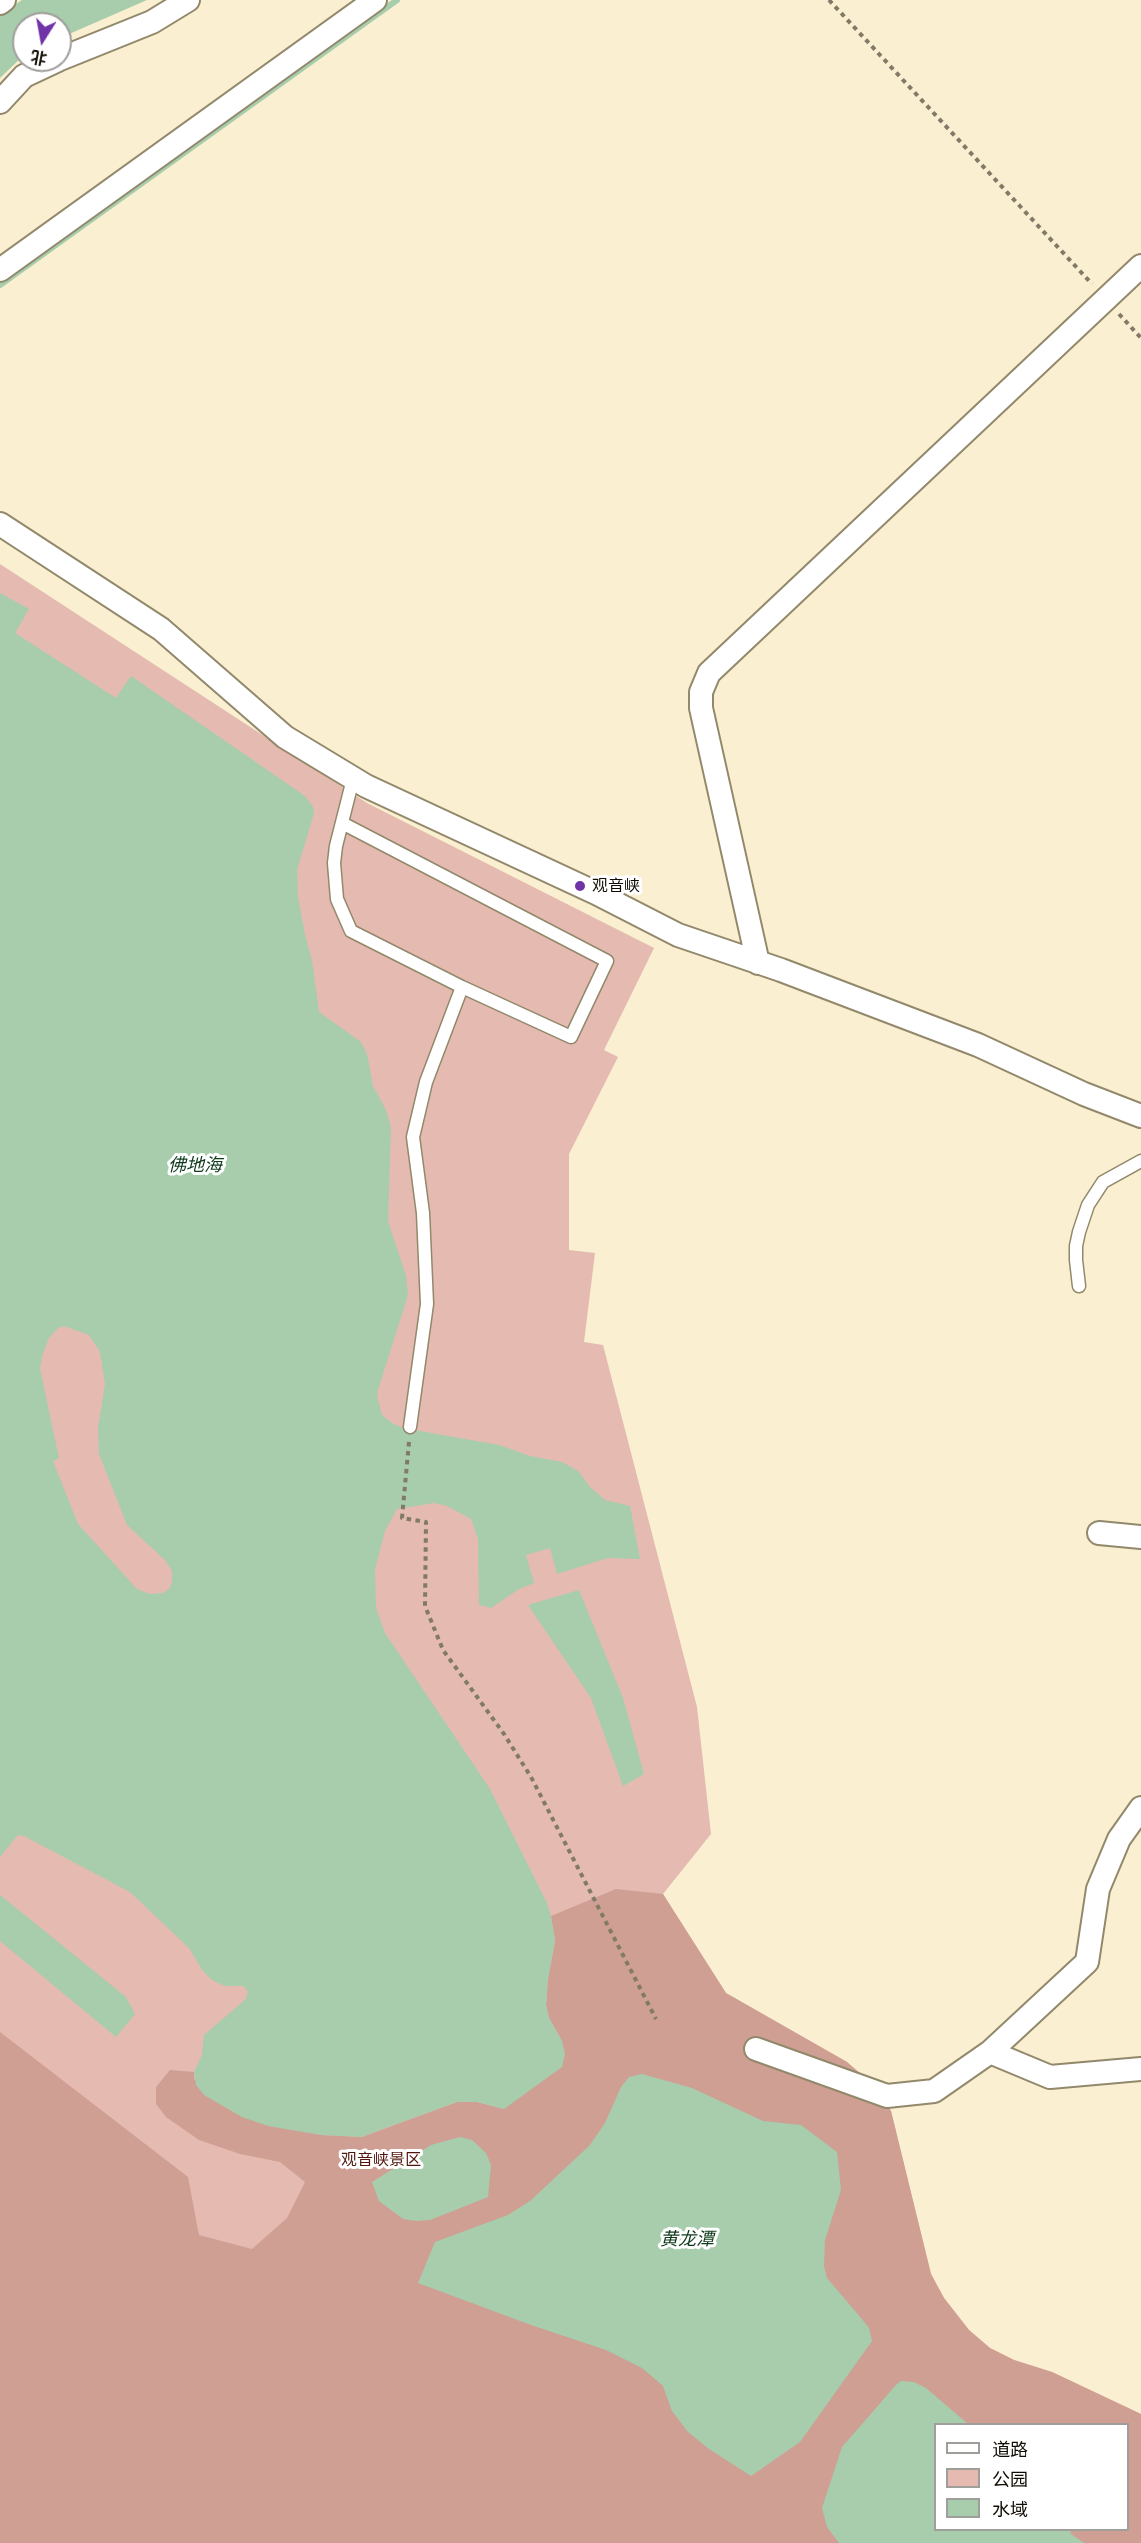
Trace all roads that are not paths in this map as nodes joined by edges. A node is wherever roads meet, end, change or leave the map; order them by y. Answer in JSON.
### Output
{"nodes":[{"id":1,"x":4,"y":0,"type":"edge"},
{"id":2,"x":188,"y":0,"type":"edge"},
{"id":3,"x":375,"y":0,"type":"edge"},
{"id":4,"x":0,"y":3,"type":"edge"},
{"id":5,"x":72,"y":55,"type":"edge"},
{"id":6,"x":33,"y":72,"type":"edge"},
{"id":7,"x":0,"y":102,"type":"edge"},
{"id":8,"x":1141,"y":266,"type":"edge"},
{"id":9,"x":0,"y":270,"type":"edge"},
{"id":10,"x":0,"y":524,"type":"edge"},
{"id":11,"x":353,"y":778,"type":"junction"},
{"id":12,"x":342,"y":824,"type":"junction"},
{"id":13,"x":758,"y":963,"type":"junction"},
{"id":14,"x":462,"y":987,"type":"junction"},
{"id":15,"x":1141,"y":1116,"type":"edge"},
{"id":16,"x":1141,"y":1161,"type":"edge"},
{"id":17,"x":1079,"y":1286,"type":"dead end"},
{"id":18,"x":410,"y":1427,"type":"road end"},
{"id":19,"x":1099,"y":1533,"type":"dead end"},
{"id":20,"x":1141,"y":1537,"type":"edge"},
{"id":21,"x":1141,"y":1808,"type":"edge"},
{"id":22,"x":756,"y":2049,"type":"dead end"},
{"id":23,"x":990,"y":2052,"type":"junction"},
{"id":24,"x":1141,"y":2069,"type":"edge"}],
"edges":[{"from":1,"to":4,"type":"street"},
{"from":2,"to":5,"type":"street"},
{"from":3,"to":9,"type":"street"},
{"from":6,"to":7,"type":"street"},
{"from":8,"to":13,"type":"street"},
{"from":10,"to":11,"type":"street"},
{"from":11,"to":12,"type":"lane"},
{"from":11,"to":13,"type":"street"},
{"from":12,"to":14,"type":"lane"},
{"from":12,"to":14,"type":"lane"},
{"from":13,"to":15,"type":"street"},
{"from":14,"to":18,"type":"lane"},
{"from":16,"to":17,"type":"lane"},
{"from":19,"to":20,"type":"street"},
{"from":21,"to":23,"type":"street"},
{"from":22,"to":23,"type":"street"},
{"from":23,"to":24,"type":"street"}]}
